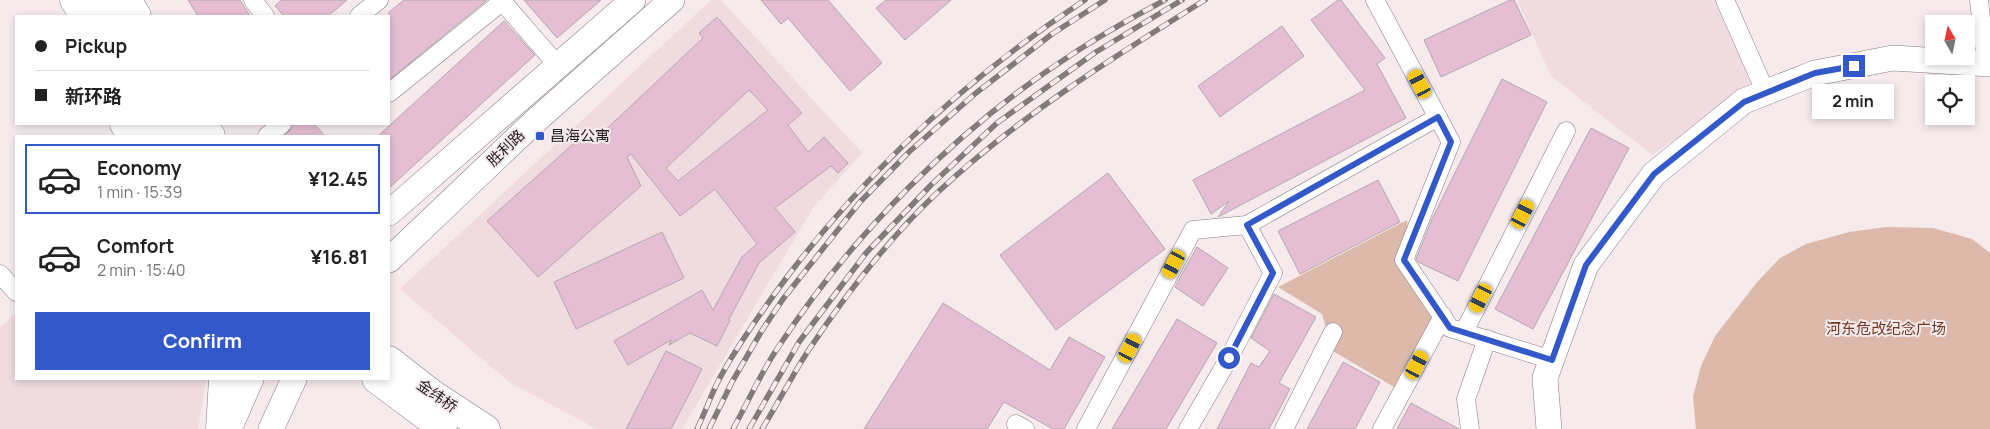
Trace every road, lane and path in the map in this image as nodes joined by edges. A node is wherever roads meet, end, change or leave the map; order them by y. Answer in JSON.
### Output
{"nodes":[{"id":1,"x":128,"y":0,"type":"edge"},
{"id":2,"x":254,"y":0,"type":"edge"},
{"id":3,"x":379,"y":0,"type":"edge"},
{"id":4,"x":502,"y":0,"type":"edge"},
{"id":5,"x":633,"y":0,"type":"edge"},
{"id":6,"x":672,"y":0,"type":"edge"},
{"id":7,"x":1375,"y":0,"type":"edge"},
{"id":8,"x":1726,"y":0,"type":"edge"},
{"id":9,"x":1979,"y":0,"type":"edge"},
{"id":10,"x":75,"y":7,"type":"edge"},
{"id":11,"x":105,"y":15,"type":"edge"},
{"id":12,"x":136,"y":15,"type":"edge"},
{"id":13,"x":264,"y":15,"type":"edge"},
{"id":14,"x":360,"y":15,"type":"edge"},
{"id":15,"x":1988,"y":64,"type":"edge"},
{"id":16,"x":559,"y":67,"type":"junction"},
{"id":17,"x":390,"y":92,"type":"edge"},
{"id":18,"x":1766,"y":93,"type":"junction"},
{"id":19,"x":1438,"y":117,"type":"junction"},
{"id":20,"x":281,"y":125,"type":"edge"},
{"id":21,"x":1566,"y":130,"type":"dead end"},
{"id":22,"x":268,"y":135,"type":"edge"},
{"id":23,"x":390,"y":213,"type":"edge"},
{"id":24,"x":1247,"y":225,"type":"junction"},
{"id":25,"x":390,"y":259,"type":"edge"},
{"id":26,"x":0,"y":274,"type":"edge"},
{"id":27,"x":15,"y":291,"type":"edge"},
{"id":28,"x":1443,"y":316,"type":"junction"},
{"id":29,"x":1333,"y":332,"type":"dead end"},
{"id":30,"x":1464,"y":332,"type":"junction"},
{"id":31,"x":1487,"y":339,"type":"junction"},
{"id":32,"x":1552,"y":360,"type":"junction"},
{"id":33,"x":390,"y":361,"type":"edge"},
{"id":34,"x":223,"y":380,"type":"edge"},
{"id":35,"x":251,"y":380,"type":"edge"},
{"id":36,"x":294,"y":380,"type":"edge"},
{"id":37,"x":377,"y":380,"type":"edge"},
{"id":38,"x":220,"y":429,"type":"edge"},
{"id":39,"x":229,"y":429,"type":"edge"},
{"id":40,"x":271,"y":429,"type":"edge"},
{"id":41,"x":443,"y":429,"type":"edge"},
{"id":42,"x":486,"y":429,"type":"edge"},
{"id":43,"x":1086,"y":429,"type":"edge"},
{"id":44,"x":1188,"y":429,"type":"edge"},
{"id":45,"x":1284,"y":429,"type":"edge"},
{"id":46,"x":1382,"y":429,"type":"edge"},
{"id":47,"x":1470,"y":429,"type":"edge"},
{"id":48,"x":1549,"y":429,"type":"edge"}],
"edges":[{"from":1,"to":12,"type":"main road"},
{"from":2,"to":13,"type":"street"},
{"from":3,"to":14,"type":"street"},
{"from":4,"to":16,"type":"street"},
{"from":4,"to":17,"type":"street"},
{"from":5,"to":16,"type":"main road","name":"胜利路"},
{"from":6,"to":25,"type":"main road","name":"胜利路"},
{"from":7,"to":19,"type":"street"},
{"from":8,"to":18,"type":"street"},
{"from":9,"to":15,"type":"street"},
{"from":10,"to":11,"type":"main road"},
{"from":15,"to":18,"type":"main road"},
{"from":16,"to":23,"type":"main road","name":"胜利路"},
{"from":18,"to":32,"type":"main road"},
{"from":19,"to":24,"type":"street"},
{"from":19,"to":28,"type":"street"},
{"from":20,"to":22,"type":"street"},
{"from":21,"to":30,"type":"street"},
{"from":24,"to":43,"type":"street"},
{"from":24,"to":44,"type":"street"},
{"from":26,"to":27,"type":"street"},
{"from":28,"to":30,"type":"street"},
{"from":28,"to":46,"type":"street"},
{"from":29,"to":45,"type":"street"},
{"from":30,"to":31,"type":"street"},
{"from":31,"to":32,"type":"street"},
{"from":31,"to":47,"type":"street"},
{"from":32,"to":48,"type":"main road"},
{"from":33,"to":42,"type":"main road","name":"金纬桥"},
{"from":34,"to":38,"type":"main road"},
{"from":35,"to":39,"type":"main road"},
{"from":36,"to":40,"type":"main road"},
{"from":37,"to":41,"type":"main road","name":"金纬桥"}]}
